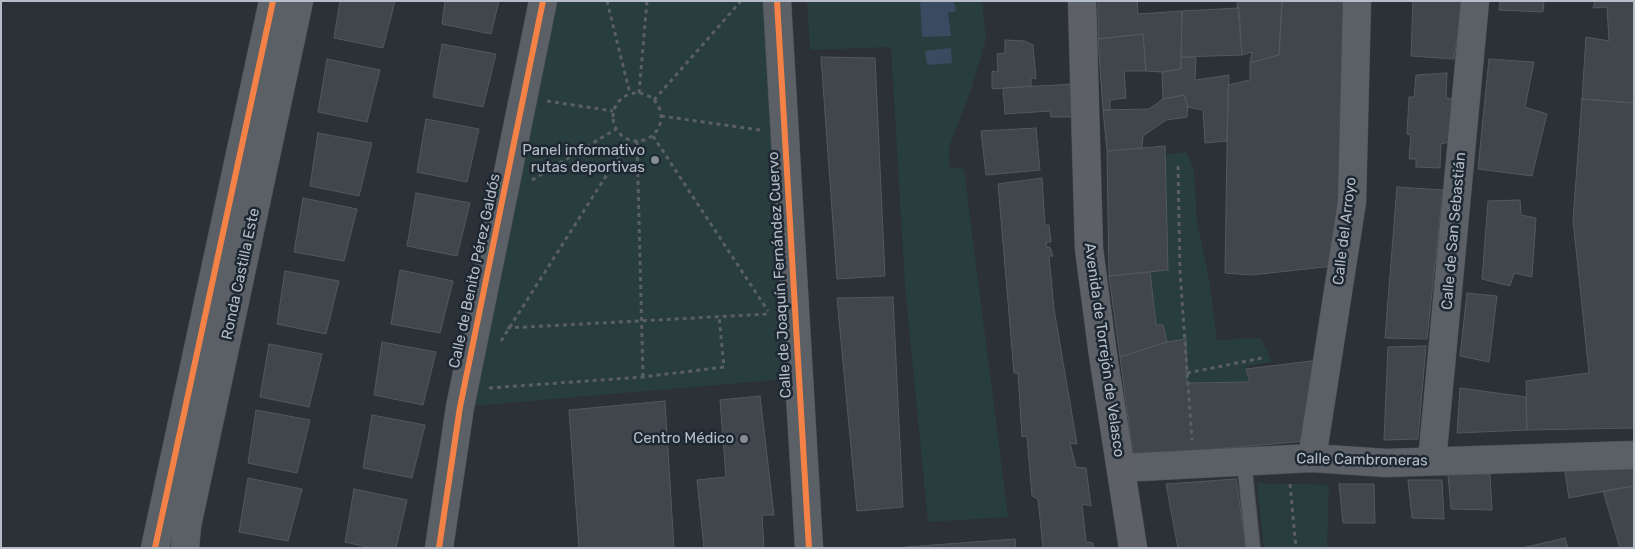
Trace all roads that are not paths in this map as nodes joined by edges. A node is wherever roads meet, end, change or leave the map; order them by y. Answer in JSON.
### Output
{"nodes":[{"id":1,"x":273,"y":1,"type":"edge"},
{"id":2,"x":299,"y":1,"type":"edge"},
{"id":3,"x":543,"y":1,"type":"edge"},
{"id":4,"x":777,"y":1,"type":"edge"},
{"id":5,"x":1082,"y":1,"type":"edge"},
{"id":6,"x":1357,"y":1,"type":"edge"},
{"id":7,"x":1475,"y":1,"type":"edge"},
{"id":8,"x":1634,"y":456,"type":"edge"},
{"id":9,"x":1300,"y":459,"type":"junction"},
{"id":10,"x":1432,"y":461,"type":"junction"},
{"id":11,"x":1244,"y":462,"type":"junction"},
{"id":12,"x":1121,"y":468,"type":"junction"},
{"id":13,"x":155,"y":548,"type":"edge"},
{"id":14,"x":185,"y":548,"type":"edge"},
{"id":15,"x":439,"y":548,"type":"edge"},
{"id":16,"x":809,"y":548,"type":"edge"},
{"id":17,"x":1134,"y":548,"type":"edge"},
{"id":18,"x":1252,"y":548,"type":"edge"}],
"edges":[{"from":1,"to":13,"type":"street"},
{"from":2,"to":14,"type":"street","name":"Ronda Castilla Este"},
{"from":3,"to":15,"type":"street","name":"Calle de Benito Pérez Galdós"},
{"from":4,"to":16,"type":"street","name":"Calle de Joaquín Fernández Cuervo"},
{"from":5,"to":12,"type":"main road","name":"Avenida de Torrejón de Velasco"},
{"from":6,"to":9,"type":"street","name":"Calle del Arroyo"},
{"from":7,"to":10,"type":"street","name":"Calle de San Sebastián"},
{"from":8,"to":10,"type":"street","name":"Calle Cambroneras"},
{"from":9,"to":10,"type":"street","name":"Calle Cambroneras"},
{"from":9,"to":11,"type":"street","name":"Calle Cambroneras"},
{"from":11,"to":12,"type":"street","name":"Calle Cambroneras"},
{"from":11,"to":18,"type":"lane"},
{"from":12,"to":17,"type":"main road","name":"Avenida de Torrejón de Velasco"}]}
